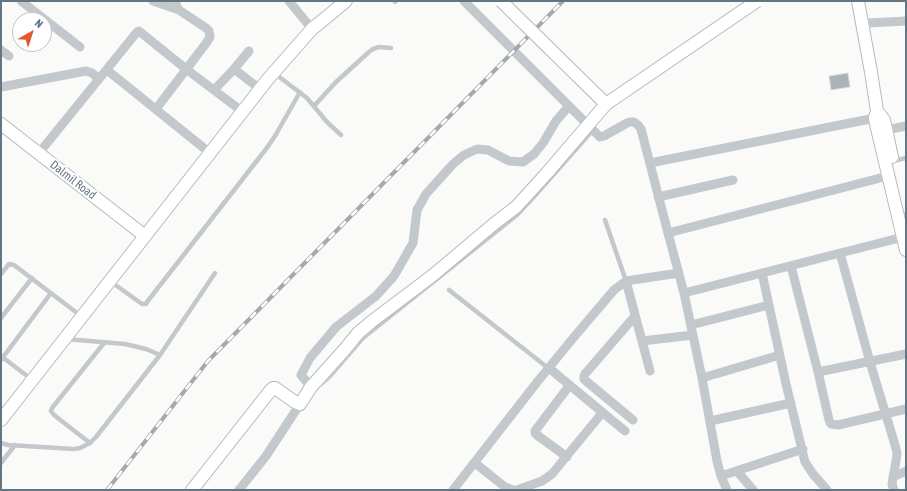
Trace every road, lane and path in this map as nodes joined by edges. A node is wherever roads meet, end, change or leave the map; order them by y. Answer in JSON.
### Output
{"nodes":[{"id":1,"x":21,"y":1,"type":"edge"},
{"id":2,"x":153,"y":1,"type":"edge"},
{"id":3,"x":176,"y":1,"type":"edge"},
{"id":4,"x":289,"y":1,"type":"edge"},
{"id":5,"x":346,"y":1,"type":"edge"},
{"id":6,"x":464,"y":1,"type":"edge"},
{"id":7,"x":501,"y":1,"type":"edge"},
{"id":8,"x":757,"y":1,"type":"edge"},
{"id":9,"x":858,"y":1,"type":"edge"},
{"id":10,"x":864,"y":1,"type":"edge"},
{"id":11,"x":179,"y":10,"type":"junction"},
{"id":12,"x":906,"y":21,"type":"edge"},
{"id":13,"x":868,"y":23,"type":"junction"},
{"id":14,"x":312,"y":30,"type":"junction"},
{"id":15,"x":80,"y":47,"type":"dead end"},
{"id":16,"x":391,"y":48,"type":"dead end"},
{"id":17,"x":1,"y":50,"type":"edge"},
{"id":18,"x":249,"y":51,"type":"dead end"},
{"id":19,"x":9,"y":56,"type":"dead end"},
{"id":20,"x":186,"y":69,"type":"junction"},
{"id":21,"x":234,"y":69,"type":"junction"},
{"id":22,"x":107,"y":70,"type":"junction"},
{"id":23,"x":274,"y":73,"type":"junction"},
{"id":24,"x":99,"y":79,"type":"junction"},
{"id":25,"x":1,"y":87,"type":"edge"},
{"id":26,"x":260,"y":89,"type":"junction"},
{"id":27,"x":214,"y":90,"type":"junction"},
{"id":28,"x":300,"y":92,"type":"junction"},
{"id":29,"x":606,"y":104,"type":"junction"},
{"id":30,"x":314,"y":106,"type":"junction"},
{"id":31,"x":569,"y":106,"type":"junction"},
{"id":32,"x":156,"y":109,"type":"junction"},
{"id":33,"x":243,"y":112,"type":"junction"},
{"id":34,"x":878,"y":115,"type":"junction"},
{"id":35,"x":1,"y":124,"type":"edge"},
{"id":36,"x":906,"y":126,"type":"edge"},
{"id":37,"x":593,"y":130,"type":"junction"},
{"id":38,"x":886,"y":130,"type":"junction"},
{"id":39,"x":341,"y":135,"type":"dead end"},
{"id":40,"x":39,"y":153,"type":"junction"},
{"id":41,"x":210,"y":153,"type":"junction"},
{"id":42,"x":906,"y":158,"type":"edge"},
{"id":43,"x":893,"y":161,"type":"junction"},
{"id":44,"x":650,"y":163,"type":"junction"},
{"id":45,"x":888,"y":176,"type":"junction"},
{"id":46,"x":733,"y":180,"type":"dead end"},
{"id":47,"x":658,"y":197,"type":"junction"},
{"id":48,"x":906,"y":216,"type":"edge"},
{"id":49,"x":605,"y":220,"type":"dead end"},
{"id":50,"x":668,"y":233,"type":"junction"},
{"id":51,"x":145,"y":236,"type":"junction"},
{"id":52,"x":903,"y":237,"type":"junction"},
{"id":53,"x":906,"y":250,"type":"edge"},
{"id":54,"x":840,"y":253,"type":"junction"},
{"id":55,"x":791,"y":266,"type":"junction"},
{"id":56,"x":216,"y":273,"type":"dead end"},
{"id":57,"x":679,"y":273,"type":"junction"},
{"id":58,"x":762,"y":273,"type":"junction"},
{"id":59,"x":1,"y":274,"type":"edge"},
{"id":60,"x":32,"y":278,"type":"junction"},
{"id":61,"x":110,"y":281,"type":"junction"},
{"id":62,"x":626,"y":281,"type":"junction"},
{"id":63,"x":449,"y":290,"type":"dead end"},
{"id":64,"x":51,"y":293,"type":"junction"},
{"id":65,"x":684,"y":293,"type":"junction"},
{"id":66,"x":769,"y":305,"type":"junction"},
{"id":67,"x":635,"y":316,"type":"junction"},
{"id":68,"x":82,"y":317,"type":"junction"},
{"id":69,"x":1,"y":318,"type":"edge"},
{"id":70,"x":691,"y":325,"type":"junction"},
{"id":71,"x":693,"y":335,"type":"junction"},
{"id":72,"x":64,"y":339,"type":"junction"},
{"id":73,"x":642,"y":341,"type":"junction"},
{"id":74,"x":104,"y":343,"type":"junction"},
{"id":75,"x":906,"y":354,"type":"edge"},
{"id":76,"x":160,"y":355,"type":"junction"},
{"id":77,"x":780,"y":355,"type":"junction"},
{"id":78,"x":2,"y":358,"type":"edge"},
{"id":79,"x":870,"y":362,"type":"junction"},
{"id":80,"x":549,"y":368,"type":"junction"},
{"id":81,"x":650,"y":371,"type":"dead end"},
{"id":82,"x":818,"y":372,"type":"junction"},
{"id":83,"x":702,"y":378,"type":"junction"},
{"id":84,"x":32,"y":380,"type":"junction"},
{"id":85,"x":569,"y":386,"type":"junction"},
{"id":86,"x":311,"y":387,"type":"junction"},
{"id":87,"x":791,"y":403,"type":"junction"},
{"id":88,"x":300,"y":404,"type":"junction"},
{"id":89,"x":906,"y":409,"type":"edge"},
{"id":90,"x":602,"y":413,"type":"junction"},
{"id":91,"x":886,"y":414,"type":"junction"},
{"id":92,"x":1,"y":420,"type":"edge"},
{"id":93,"x":633,"y":420,"type":"dead end"},
{"id":94,"x":710,"y":421,"type":"junction"},
{"id":95,"x":625,"y":431,"type":"dead end"},
{"id":96,"x":1,"y":443,"type":"edge"},
{"id":97,"x":90,"y":443,"type":"junction"},
{"id":98,"x":15,"y":445,"type":"junction"},
{"id":99,"x":803,"y":449,"type":"junction"},
{"id":100,"x":567,"y":457,"type":"junction"},
{"id":101,"x":1,"y":463,"type":"edge"},
{"id":102,"x":475,"y":463,"type":"junction"},
{"id":103,"x":737,"y":471,"type":"junction"},
{"id":104,"x":906,"y":471,"type":"edge"},
{"id":105,"x":721,"y":476,"type":"junction"},
{"id":106,"x":892,"y":477,"type":"junction"},
{"id":107,"x":192,"y":490,"type":"edge"},
{"id":108,"x":239,"y":490,"type":"edge"},
{"id":109,"x":453,"y":490,"type":"edge"},
{"id":110,"x":513,"y":490,"type":"edge"},
{"id":111,"x":516,"y":490,"type":"edge"},
{"id":112,"x":727,"y":490,"type":"edge"},
{"id":113,"x":753,"y":490,"type":"edge"},
{"id":114,"x":827,"y":490,"type":"edge"},
{"id":115,"x":894,"y":490,"type":"edge"}],
"edges":[{"from":1,"to":15,"type":"street"},
{"from":2,"to":11,"type":"street"},
{"from":3,"to":11,"type":"street"},
{"from":4,"to":14,"type":"street"},
{"from":5,"to":14,"type":"street"},
{"from":6,"to":31,"type":"street"},
{"from":7,"to":29,"type":"street","bridge":true},
{"from":8,"to":29,"type":"street","bridge":true},
{"from":9,"to":34,"type":"street"},
{"from":10,"to":13,"type":"street"},
{"from":11,"to":20,"type":"street"},
{"from":12,"to":13,"type":"street"},
{"from":13,"to":34,"type":"street"},
{"from":14,"to":23,"type":"street"},
{"from":16,"to":30,"type":"lane"},
{"from":17,"to":19,"type":"street"},
{"from":18,"to":21,"type":"street"},
{"from":20,"to":22,"type":"street"},
{"from":20,"to":27,"type":"street"},
{"from":20,"to":32,"type":"street"},
{"from":21,"to":26,"type":"street"},
{"from":21,"to":27,"type":"street"},
{"from":22,"to":24,"type":"street"},
{"from":22,"to":32,"type":"street"},
{"from":23,"to":26,"type":"street"},
{"from":23,"to":28,"type":"lane"},
{"from":24,"to":25,"type":"street"},
{"from":24,"to":40,"type":"street"},
{"from":26,"to":33,"type":"street"},
{"from":27,"to":33,"type":"street"},
{"from":28,"to":30,"type":"lane"},
{"from":28,"to":61,"type":"lane"},
{"from":29,"to":86,"type":"street","bridge":true},
{"from":30,"to":39,"type":"lane"},
{"from":31,"to":37,"type":"street"},
{"from":31,"to":86,"type":"street"},
{"from":32,"to":41,"type":"street"},
{"from":33,"to":41,"type":"street"},
{"from":34,"to":38,"type":"street"},
{"from":34,"to":44,"type":"street"},
{"from":34,"to":45,"type":"street"},
{"from":35,"to":40,"type":"street","name":"Dalmil Road"},
{"from":36,"to":38,"type":"street"},
{"from":37,"to":44,"type":"street"},
{"from":37,"to":86,"type":"lane"},
{"from":38,"to":43,"type":"street"},
{"from":40,"to":51,"type":"street","name":"Dalmil Road"},
{"from":41,"to":51,"type":"street"},
{"from":42,"to":43,"type":"lane"},
{"from":43,"to":48,"type":"street"},
{"from":44,"to":47,"type":"street"},
{"from":45,"to":50,"type":"street"},
{"from":45,"to":52,"type":"street"},
{"from":46,"to":47,"type":"street"},
{"from":47,"to":50,"type":"street"},
{"from":49,"to":62,"type":"lane"},
{"from":50,"to":57,"type":"street"},
{"from":51,"to":61,"type":"street"},
{"from":52,"to":53,"type":"street"},
{"from":52,"to":54,"type":"street"},
{"from":54,"to":55,"type":"street"},
{"from":54,"to":79,"type":"street"},
{"from":55,"to":58,"type":"street"},
{"from":55,"to":82,"type":"street"},
{"from":56,"to":76,"type":"lane"},
{"from":57,"to":62,"type":"street"},
{"from":57,"to":65,"type":"street"},
{"from":58,"to":65,"type":"street"},
{"from":58,"to":66,"type":"street"},
{"from":59,"to":60,"type":"lane"},
{"from":60,"to":64,"type":"lane"},
{"from":60,"to":69,"type":"lane"},
{"from":61,"to":68,"type":"street"},
{"from":62,"to":67,"type":"street"},
{"from":62,"to":80,"type":"street"},
{"from":63,"to":80,"type":"lane"},
{"from":64,"to":68,"type":"lane"},
{"from":64,"to":78,"type":"lane"},
{"from":65,"to":70,"type":"street"},
{"from":66,"to":70,"type":"street"},
{"from":66,"to":77,"type":"street"},
{"from":67,"to":73,"type":"street"},
{"from":67,"to":93,"type":"street"},
{"from":68,"to":72,"type":"street"},
{"from":70,"to":71,"type":"street"},
{"from":71,"to":73,"type":"street"},
{"from":71,"to":83,"type":"street"},
{"from":72,"to":74,"type":"lane"},
{"from":72,"to":84,"type":"street"},
{"from":73,"to":81,"type":"street"},
{"from":74,"to":76,"type":"lane"},
{"from":74,"to":97,"type":"lane"},
{"from":75,"to":79,"type":"street"},
{"from":76,"to":97,"type":"lane"},
{"from":77,"to":83,"type":"street"},
{"from":77,"to":87,"type":"street"},
{"from":78,"to":84,"type":"lane"},
{"from":79,"to":82,"type":"street"},
{"from":79,"to":91,"type":"street"},
{"from":80,"to":85,"type":"street"},
{"from":80,"to":102,"type":"street"},
{"from":82,"to":91,"type":"street"},
{"from":83,"to":94,"type":"street"},
{"from":84,"to":92,"type":"street"},
{"from":85,"to":90,"type":"street"},
{"from":85,"to":100,"type":"street"},
{"from":86,"to":88,"type":"street"},
{"from":87,"to":94,"type":"street"},
{"from":87,"to":99,"type":"street"},
{"from":88,"to":107,"type":"street"},
{"from":88,"to":108,"type":"street"},
{"from":89,"to":91,"type":"street"},
{"from":90,"to":95,"type":"street"},
{"from":90,"to":100,"type":"street"},
{"from":91,"to":106,"type":"street"},
{"from":94,"to":105,"type":"street"},
{"from":96,"to":98,"type":"lane"},
{"from":97,"to":98,"type":"lane"},
{"from":98,"to":101,"type":"lane"},
{"from":99,"to":103,"type":"street"},
{"from":99,"to":114,"type":"street"},
{"from":100,"to":111,"type":"street"},
{"from":102,"to":109,"type":"street"},
{"from":102,"to":110,"type":"street"},
{"from":103,"to":105,"type":"street"},
{"from":103,"to":113,"type":"street"},
{"from":104,"to":106,"type":"street"},
{"from":105,"to":112,"type":"street"},
{"from":106,"to":115,"type":"street"}]}
